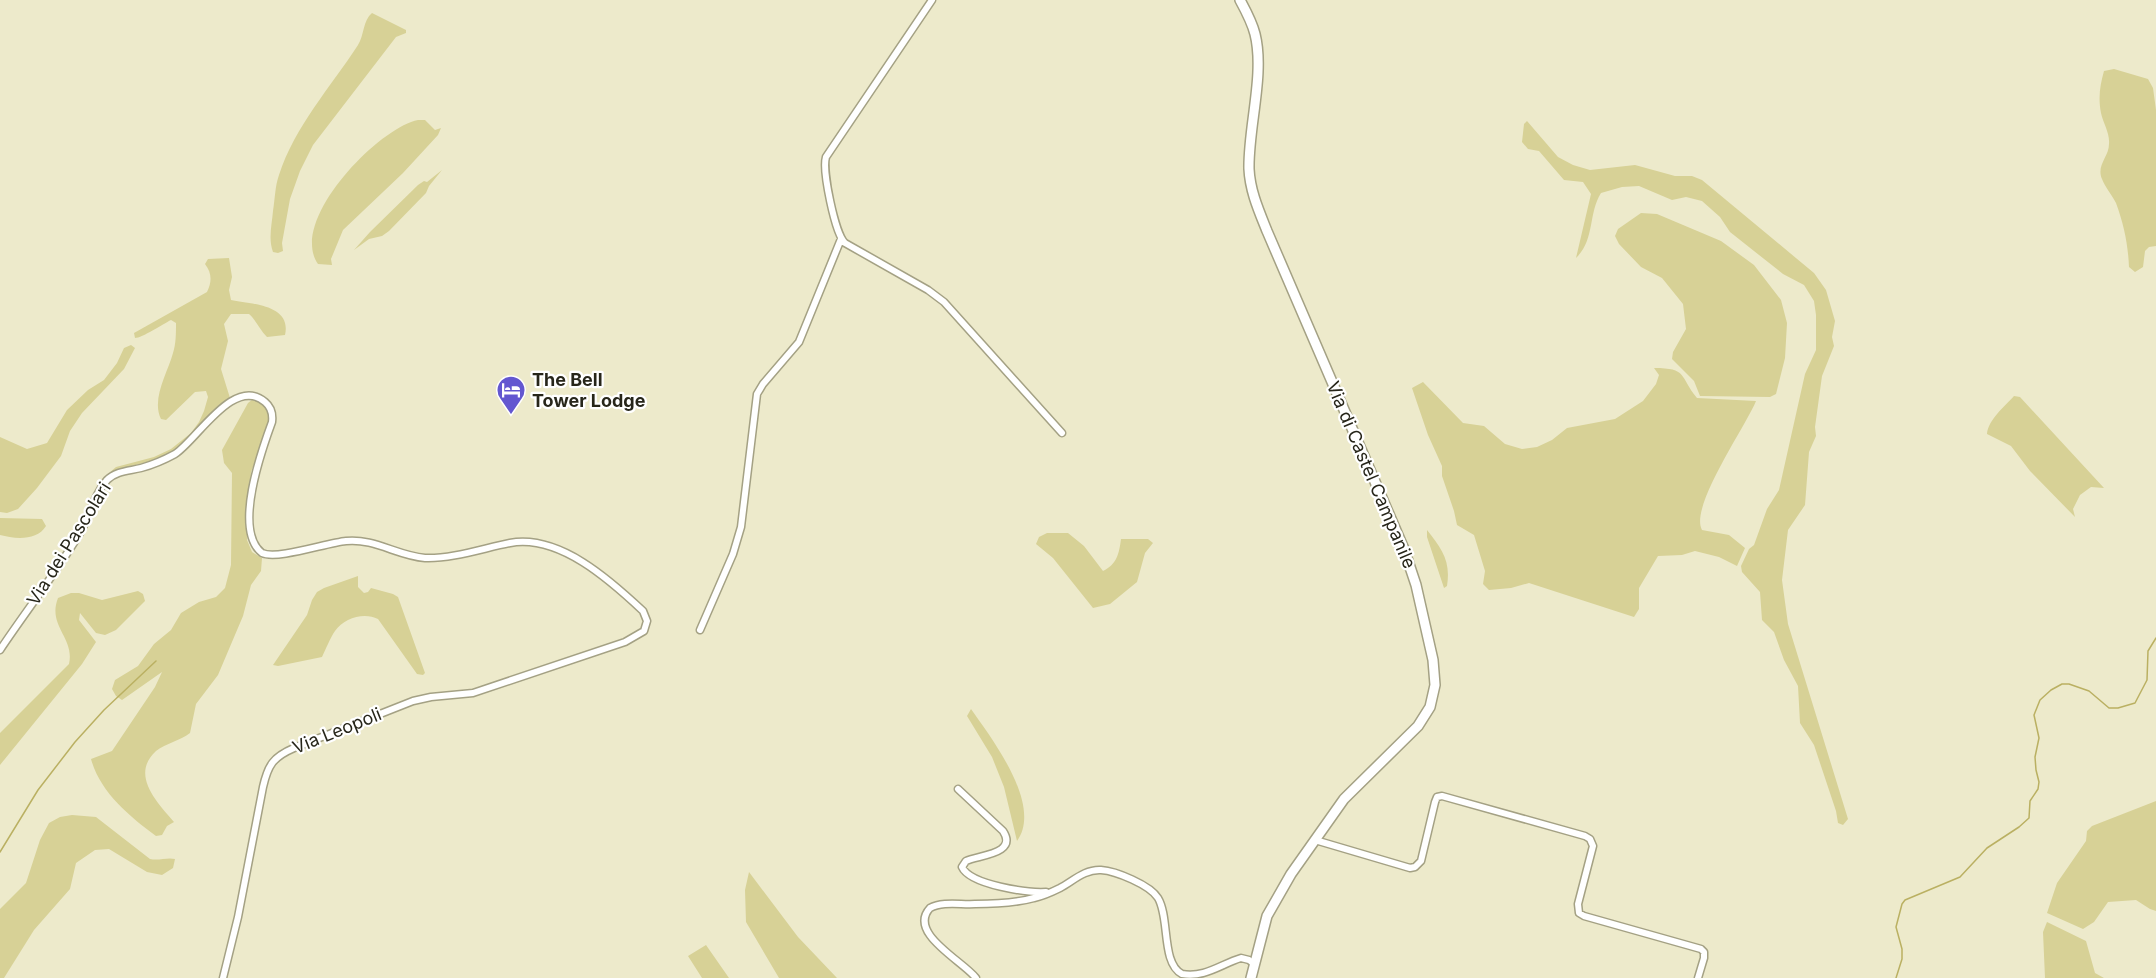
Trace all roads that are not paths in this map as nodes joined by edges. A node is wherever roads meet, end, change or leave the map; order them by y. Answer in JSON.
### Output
{"nodes":[{"id":1,"x":932,"y":0,"type":"edge"},
{"id":2,"x":1240,"y":0,"type":"edge"},
{"id":3,"x":841,"y":239,"type":"junction"},
{"id":4,"x":1062,"y":433,"type":"dead end"},
{"id":5,"x":700,"y":630,"type":"dead end"},
{"id":6,"x":0,"y":650,"type":"edge"},
{"id":7,"x":549,"y":669,"type":"joint"},
{"id":8,"x":958,"y":789,"type":"dead end"},
{"id":9,"x":1315,"y":840,"type":"junction"},
{"id":10,"x":1052,"y":891,"type":"junction"},
{"id":11,"x":1254,"y":964,"type":"junction"},
{"id":12,"x":223,"y":978,"type":"edge"},
{"id":13,"x":976,"y":978,"type":"edge"},
{"id":14,"x":1251,"y":978,"type":"edge"},
{"id":15,"x":1698,"y":978,"type":"edge"}],
"edges":[{"from":1,"to":3,"type":"street"},
{"from":2,"to":9,"type":"street","name":"Via di Castel Campanile"},
{"from":3,"to":4,"type":"street"},
{"from":3,"to":5,"type":"street"},
{"from":6,"to":7,"type":"street","name":"Via dei Pascolari"},
{"from":7,"to":12,"type":"street","name":"Via Leopoli"},
{"from":8,"to":10,"type":"street"},
{"from":9,"to":11,"type":"street","name":"Via di Castel Campanile"},
{"from":9,"to":15,"type":"street"},
{"from":10,"to":11,"type":"street"},
{"from":10,"to":13,"type":"street"},
{"from":11,"to":14,"type":"street","name":"Via di Castel Campanile"}]}
